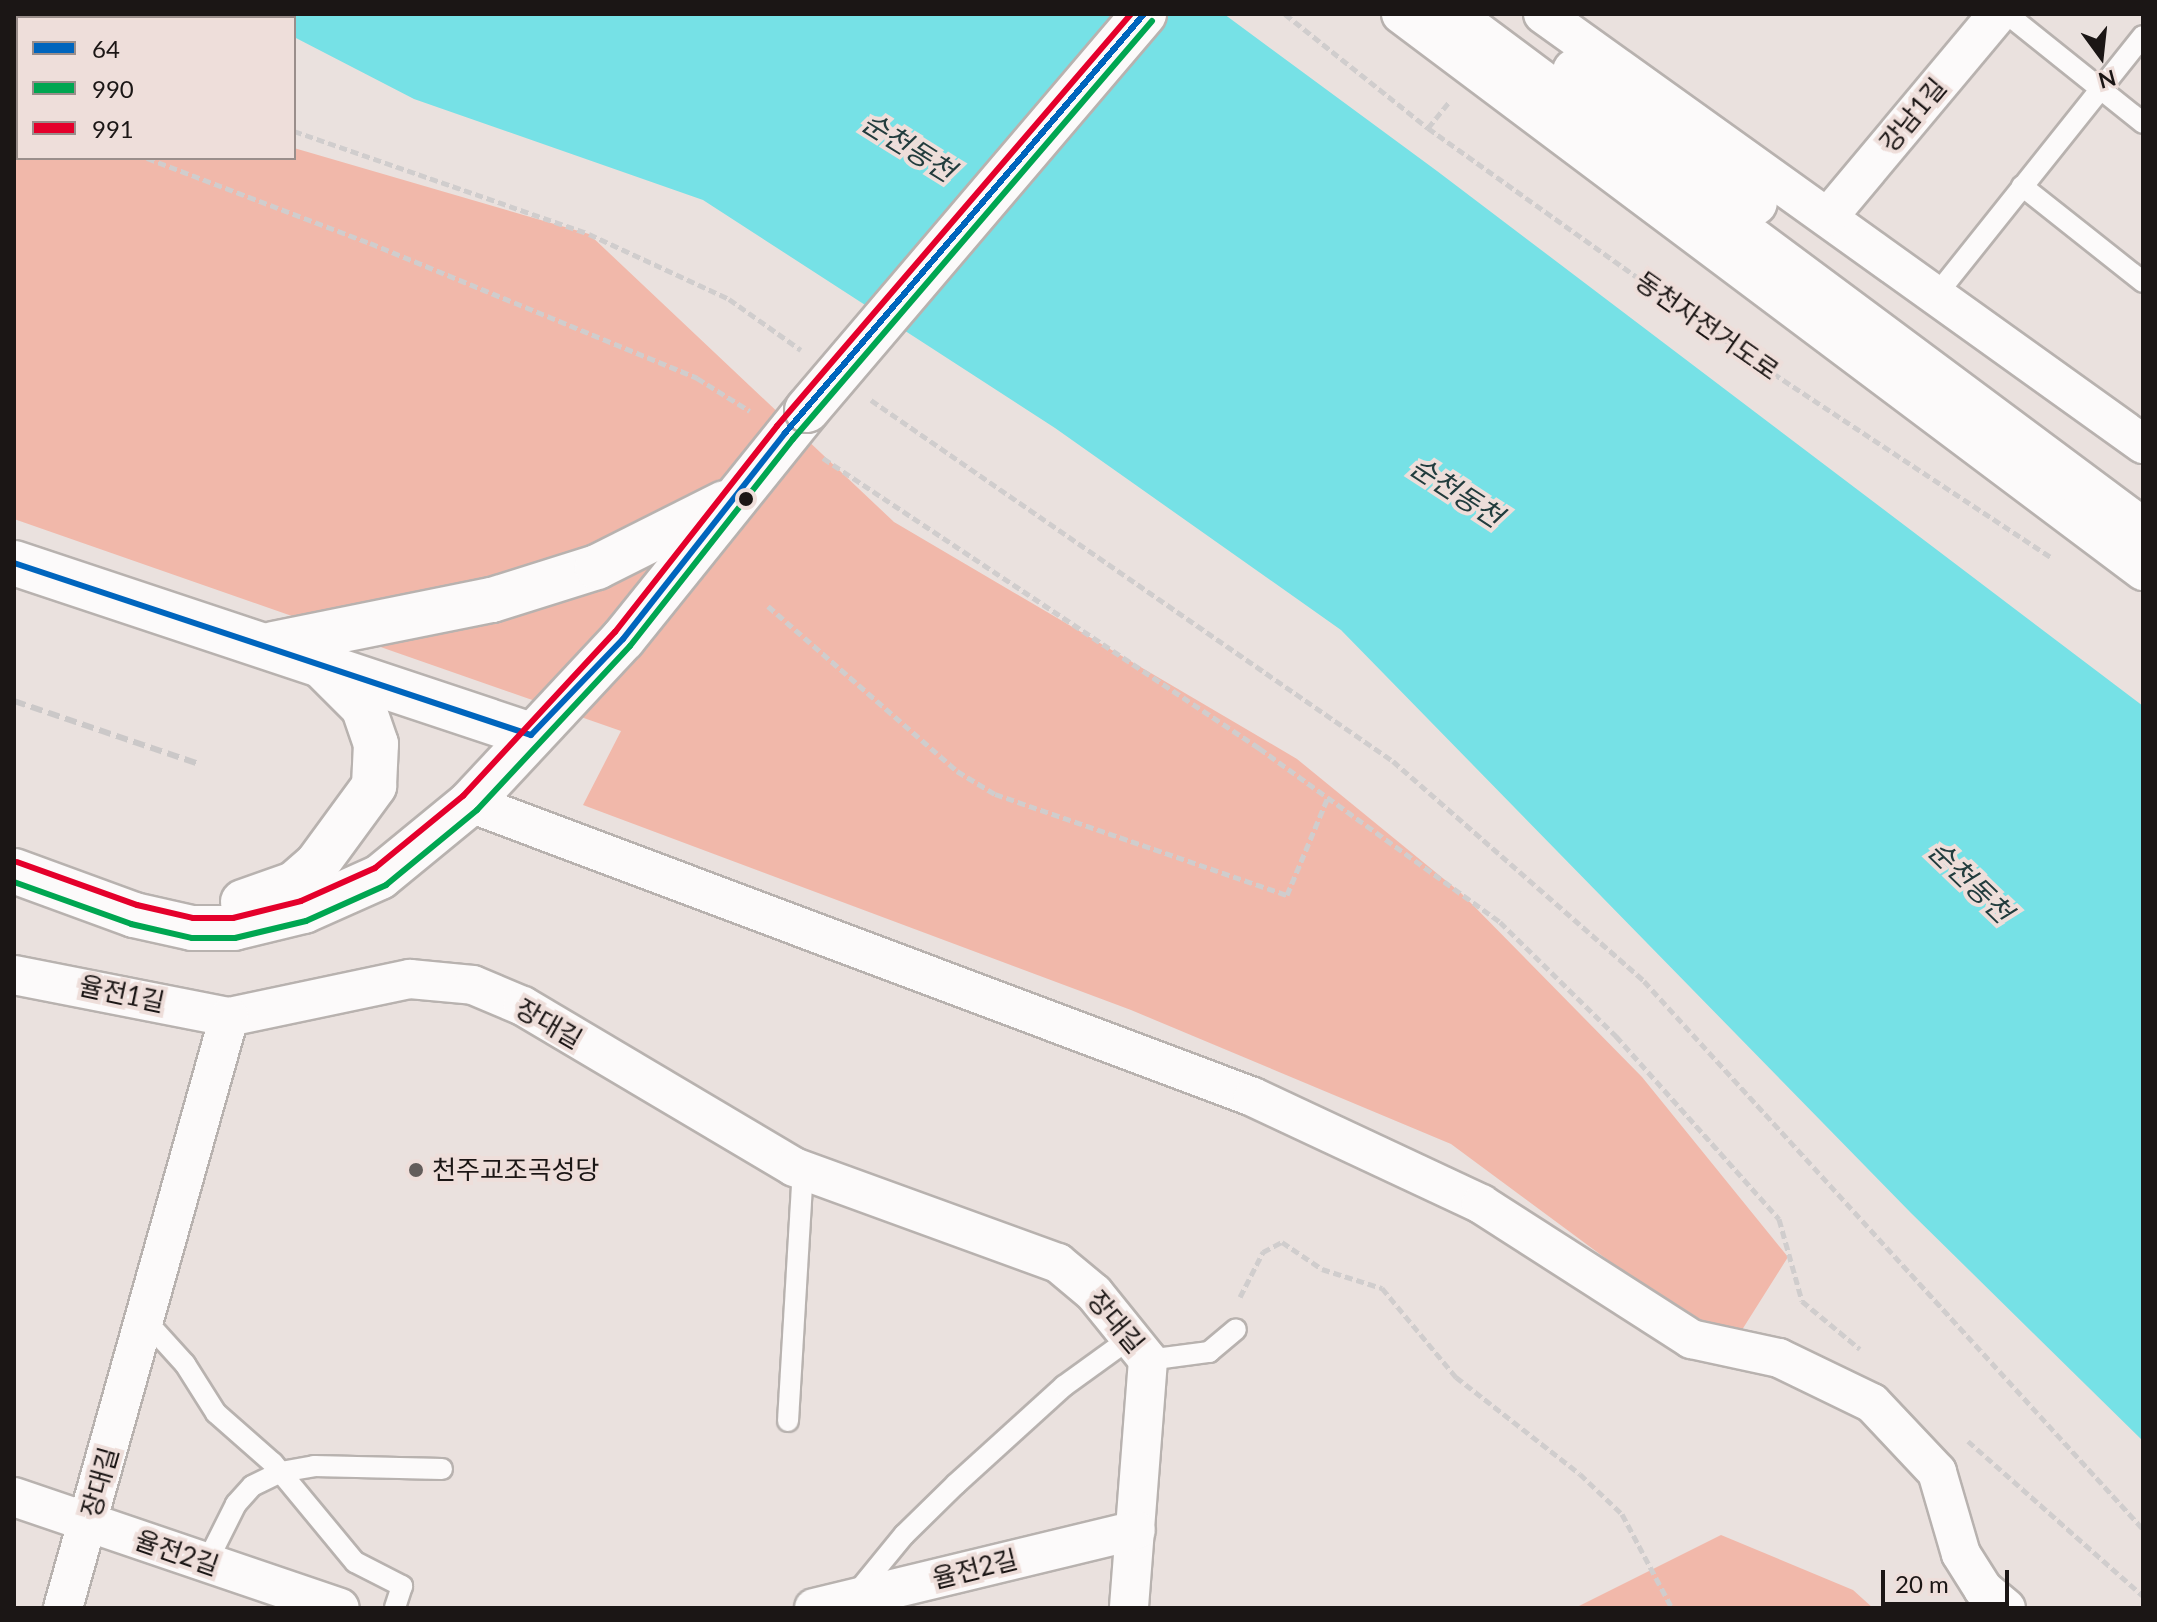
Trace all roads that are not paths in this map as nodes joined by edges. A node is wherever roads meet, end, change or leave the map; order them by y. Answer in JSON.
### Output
{"nodes":[{"id":1,"x":1144,"y":14,"type":"edge"},
{"id":2,"x":1401,"y":14,"type":"edge"},
{"id":3,"x":1449,"y":14,"type":"edge"},
{"id":4,"x":1492,"y":14,"type":"edge"},
{"id":5,"x":1543,"y":14,"type":"edge"},
{"id":6,"x":1998,"y":14,"type":"edge"},
{"id":7,"x":2007,"y":14,"type":"edge"},
{"id":8,"x":2143,"y":36,"type":"edge"},
{"id":9,"x":2099,"y":86,"type":"junction"},
{"id":10,"x":2143,"y":123,"type":"edge"},
{"id":11,"x":2022,"y":186,"type":"junction"},
{"id":12,"x":1828,"y":217,"type":"junction"},
{"id":13,"x":2143,"y":282,"type":"edge"},
{"id":14,"x":1937,"y":294,"type":"junction"},
{"id":15,"x":1933,"y":355,"type":"junction"},
{"id":16,"x":2143,"y":444,"type":"edge"},
{"id":17,"x":737,"y":497,"type":"junction"},
{"id":18,"x":2143,"y":497,"type":"edge"},
{"id":19,"x":2143,"y":531,"type":"edge"},
{"id":20,"x":14,"y":563,"type":"edge"},
{"id":21,"x":2143,"y":571,"type":"edge"},
{"id":22,"x":268,"y":645,"type":"junction"},
{"id":23,"x":316,"y":660,"type":"junction"},
{"id":24,"x":531,"y":735,"type":"junction"},
{"id":25,"x":470,"y":803,"type":"junction"},
{"id":26,"x":14,"y":871,"type":"edge"},
{"id":27,"x":134,"y":915,"type":"junction"},
{"id":28,"x":14,"y":975,"type":"edge"},
{"id":29,"x":229,"y":1017,"type":"junction"},
{"id":30,"x":803,"y":1170,"type":"junction"},
{"id":31,"x":146,"y":1321,"type":"junction"},
{"id":32,"x":1236,"y":1329,"type":"road end"},
{"id":33,"x":1141,"y":1348,"type":"junction"},
{"id":34,"x":788,"y":1421,"type":"dead end"},
{"id":35,"x":442,"y":1469,"type":"dead end"},
{"id":36,"x":281,"y":1472,"type":"junction"},
{"id":37,"x":14,"y":1497,"type":"edge"},
{"id":38,"x":89,"y":1523,"type":"junction"},
{"id":39,"x":1136,"y":1530,"type":"junction"},
{"id":40,"x":207,"y":1562,"type":"junction"},
{"id":41,"x":852,"y":1599,"type":"junction"},
{"id":42,"x":63,"y":1608,"type":"edge"},
{"id":43,"x":340,"y":1608,"type":"edge"},
{"id":44,"x":395,"y":1608,"type":"edge"},
{"id":45,"x":814,"y":1608,"type":"edge"},
{"id":46,"x":1129,"y":1608,"type":"edge"},
{"id":47,"x":2006,"y":1608,"type":"edge"}],
"edges":[{"from":1,"to":17,"type":"main road","bridge":true},
{"from":2,"to":21,"type":"street"},
{"from":3,"to":15,"type":"main road"},
{"from":4,"to":15,"type":"main road"},
{"from":5,"to":12,"type":"street"},
{"from":6,"to":12,"type":"street","name":"강남1길"},
{"from":7,"to":9,"type":"lane"},
{"from":8,"to":9,"type":"lane"},
{"from":9,"to":10,"type":"lane"},
{"from":9,"to":11,"type":"lane"},
{"from":11,"to":13,"type":"lane"},
{"from":11,"to":14,"type":"lane"},
{"from":12,"to":14,"type":"street"},
{"from":14,"to":16,"type":"street"},
{"from":15,"to":18,"type":"main road"},
{"from":15,"to":19,"type":"main road"},
{"from":17,"to":22,"type":"main road"},
{"from":17,"to":24,"type":"main road"},
{"from":20,"to":22,"type":"main road"},
{"from":22,"to":23,"type":"main road"},
{"from":23,"to":24,"type":"main road"},
{"from":23,"to":27,"type":"main road"},
{"from":24,"to":25,"type":"main road"},
{"from":25,"to":27,"type":"main road"},
{"from":25,"to":47,"type":"street"},
{"from":26,"to":27,"type":"main road"},
{"from":28,"to":29,"type":"street","name":"율전1길"},
{"from":29,"to":30,"type":"street","name":"장대길"},
{"from":29,"to":31,"type":"street","name":"장대길"},
{"from":30,"to":33,"type":"street","name":"장대길"},
{"from":30,"to":34,"type":"lane"},
{"from":31,"to":36,"type":"lane"},
{"from":31,"to":38,"type":"street","name":"장대길"},
{"from":32,"to":33,"type":"lane"},
{"from":33,"to":39,"type":"street","name":"장대길"},
{"from":33,"to":41,"type":"lane"},
{"from":35,"to":36,"type":"lane"},
{"from":36,"to":40,"type":"lane"},
{"from":36,"to":44,"type":"lane"},
{"from":37,"to":38,"type":"street","name":"율전2길"},
{"from":38,"to":40,"type":"street","name":"율전2길"},
{"from":38,"to":42,"type":"street","name":"장대길"},
{"from":39,"to":41,"type":"street","name":"율전2길"},
{"from":39,"to":46,"type":"street","name":"장대길"},
{"from":40,"to":43,"type":"street","name":"율전2길"},
{"from":41,"to":45,"type":"street","name":"율전2길"}]}
